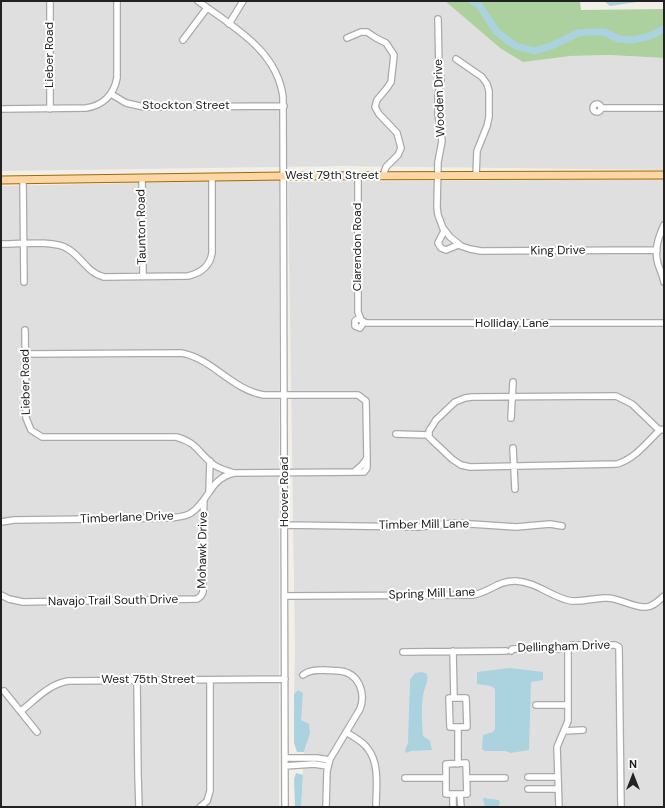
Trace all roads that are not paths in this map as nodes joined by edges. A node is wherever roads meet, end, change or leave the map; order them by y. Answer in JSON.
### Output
{"nodes":[{"id":1,"x":50,"y":1,"type":"edge"},
{"id":2,"x":117,"y":1,"type":"edge"},
{"id":3,"x":198,"y":1,"type":"edge"},
{"id":4,"x":243,"y":1,"type":"edge"},
{"id":5,"x":207,"y":8,"type":"junction"},
{"id":6,"x":438,"y":19,"type":"dead end"},
{"id":7,"x":229,"y":24,"type":"junction"},
{"id":8,"x":347,"y":38,"type":"dead end"},
{"id":9,"x":183,"y":40,"type":"dead end"},
{"id":10,"x":456,"y":59,"type":"dead end"},
{"id":11,"x":111,"y":94,"type":"junction"},
{"id":12,"x":284,"y":106,"type":"junction"},
{"id":13,"x":601,"y":108,"type":"dead end"},
{"id":14,"x":664,"y":108,"type":"edge"},
{"id":15,"x":1,"y":109,"type":"edge"},
{"id":16,"x":50,"y":109,"type":"junction"},
{"id":17,"x":664,"y":175,"type":"edge"},
{"id":18,"x":284,"y":176,"type":"junction"},
{"id":19,"x":358,"y":176,"type":"junction"},
{"id":20,"x":384,"y":176,"type":"junction"},
{"id":21,"x":437,"y":176,"type":"junction"},
{"id":22,"x":476,"y":176,"type":"junction"},
{"id":23,"x":142,"y":178,"type":"junction"},
{"id":24,"x":212,"y":178,"type":"junction"},
{"id":25,"x":1,"y":180,"type":"edge"},
{"id":26,"x":23,"y":180,"type":"junction"},
{"id":27,"x":664,"y":225,"type":"edge"},
{"id":28,"x":443,"y":228,"type":"junction"},
{"id":29,"x":1,"y":244,"type":"edge"},
{"id":30,"x":24,"y":244,"type":"junction"},
{"id":31,"x":460,"y":245,"type":"junction"},
{"id":32,"x":656,"y":250,"type":"junction"},
{"id":33,"x":143,"y":276,"type":"junction"},
{"id":34,"x":24,"y":282,"type":"dead end"},
{"id":35,"x":664,"y":282,"type":"edge"},
{"id":36,"x":362,"y":320,"type":"junction"},
{"id":37,"x":354,"y":323,"type":"dead end"},
{"id":38,"x":664,"y":323,"type":"edge"},
{"id":39,"x":25,"y":330,"type":"dead end"},
{"id":40,"x":25,"y":354,"type":"junction"},
{"id":41,"x":513,"y":382,"type":"dead end"},
{"id":42,"x":284,"y":395,"type":"junction"},
{"id":43,"x":512,"y":397,"type":"junction"},
{"id":44,"x":511,"y":418,"type":"dead end"},
{"id":45,"x":662,"y":430,"type":"edge"},
{"id":46,"x":396,"y":434,"type":"dead end"},
{"id":47,"x":429,"y":434,"type":"junction"},
{"id":48,"x":513,"y":448,"type":"dead end"},
{"id":49,"x":367,"y":458,"type":"junction"},
{"id":50,"x":210,"y":461,"type":"junction"},
{"id":51,"x":514,"y":466,"type":"junction"},
{"id":52,"x":285,"y":472,"type":"junction"},
{"id":53,"x":353,"y":472,"type":"junction"},
{"id":54,"x":234,"y":473,"type":"junction"},
{"id":55,"x":515,"y":489,"type":"dead end"},
{"id":56,"x":209,"y":491,"type":"junction"},
{"id":57,"x":204,"y":500,"type":"junction"},
{"id":58,"x":190,"y":513,"type":"junction"},
{"id":59,"x":2,"y":520,"type":"edge"},
{"id":60,"x":203,"y":520,"type":"junction"},
{"id":61,"x":285,"y":525,"type":"junction"},
{"id":62,"x":562,"y":526,"type":"dead end"},
{"id":63,"x":1,"y":594,"type":"edge"},
{"id":64,"x":285,"y":596,"type":"junction"},
{"id":65,"x":664,"y":596,"type":"edge"},
{"id":66,"x":199,"y":598,"type":"joint"},
{"id":67,"x":568,"y":646,"type":"junction"},
{"id":68,"x":453,"y":651,"type":"junction"},
{"id":69,"x":403,"y":652,"type":"dead end"},
{"id":70,"x":303,"y":675,"type":"dead end"},
{"id":71,"x":285,"y":679,"type":"junction"},
{"id":72,"x":137,"y":680,"type":"junction"},
{"id":73,"x":210,"y":680,"type":"junction"},
{"id":74,"x":4,"y":691,"type":"dead end"},
{"id":75,"x":454,"y":698,"type":"junction"},
{"id":76,"x":536,"y":705,"type":"dead end"},
{"id":77,"x":568,"y":705,"type":"junction"},
{"id":78,"x":21,"y":712,"type":"junction"},
{"id":79,"x":458,"y":727,"type":"junction"},
{"id":80,"x":564,"y":730,"type":"junction"},
{"id":81,"x":583,"y":730,"type":"dead end"},
{"id":82,"x":37,"y":732,"type":"dead end"},
{"id":83,"x":346,"y":732,"type":"junction"},
{"id":84,"x":285,"y":758,"type":"junction"},
{"id":85,"x":328,"y":763,"type":"junction"},
{"id":86,"x":458,"y":764,"type":"junction"},
{"id":87,"x":285,"y":766,"type":"junction"},
{"id":88,"x":528,"y":777,"type":"dead end"},
{"id":89,"x":557,"y":777,"type":"junction"},
{"id":90,"x":405,"y":778,"type":"dead end"},
{"id":91,"x":446,"y":778,"type":"junction"},
{"id":92,"x":466,"y":778,"type":"junction"},
{"id":93,"x":505,"y":778,"type":"dead end"},
{"id":94,"x":528,"y":789,"type":"dead end"},
{"id":95,"x":558,"y":789,"type":"junction"},
{"id":96,"x":453,"y":794,"type":"junction"},
{"id":97,"x":460,"y":794,"type":"junction"},
{"id":98,"x":139,"y":807,"type":"edge"},
{"id":99,"x":200,"y":807,"type":"edge"},
{"id":100,"x":285,"y":807,"type":"edge"},
{"id":101,"x":326,"y":807,"type":"edge"},
{"id":102,"x":376,"y":807,"type":"edge"},
{"id":103,"x":454,"y":807,"type":"edge"},
{"id":104,"x":460,"y":807,"type":"edge"},
{"id":105,"x":559,"y":807,"type":"edge"},
{"id":106,"x":621,"y":807,"type":"edge"}],
"edges":[{"from":1,"to":16,"type":"street","name":"Lieber Road"},
{"from":2,"to":11,"type":"street"},
{"from":3,"to":5,"type":"street","name":"Hoover Road"},
{"from":4,"to":7,"type":"street"},
{"from":5,"to":7,"type":"street","name":"Hoover Road"},
{"from":5,"to":9,"type":"street"},
{"from":6,"to":21,"type":"street","name":"Wooden Drive"},
{"from":7,"to":12,"type":"street","name":"Hoover Road"},
{"from":8,"to":20,"type":"street"},
{"from":10,"to":22,"type":"street"},
{"from":11,"to":12,"type":"street","name":"Stockton Street"},
{"from":11,"to":16,"type":"street"},
{"from":12,"to":18,"type":"street","name":"Hoover Road"},
{"from":13,"to":14,"type":"street"},
{"from":15,"to":16,"type":"street"},
{"from":17,"to":22,"type":"main road","name":"West 79th Street"},
{"from":18,"to":19,"type":"main road","name":"West 79th Street"},
{"from":18,"to":24,"type":"main road","name":"West 79th Street"},
{"from":18,"to":42,"type":"street","name":"Hoover Road"},
{"from":19,"to":20,"type":"main road","name":"West 79th Street"},
{"from":19,"to":36,"type":"street","name":"Clarendon Road"},
{"from":20,"to":21,"type":"main road","name":"West 79th Street"},
{"from":21,"to":22,"type":"main road","name":"West 79th Street"},
{"from":21,"to":28,"type":"street","name":"King Drive"},
{"from":23,"to":24,"type":"main road","name":"West 79th Street"},
{"from":23,"to":26,"type":"main road","name":"West 79th Street"},
{"from":23,"to":33,"type":"street","name":"Taunton Road"},
{"from":24,"to":33,"type":"street"},
{"from":25,"to":26,"type":"main road","name":"West 79th Street"},
{"from":26,"to":30,"type":"street"},
{"from":27,"to":32,"type":"street"},
{"from":28,"to":31,"type":"street","name":"King Drive"},
{"from":28,"to":31,"type":"street","name":"King Drive"},
{"from":29,"to":30,"type":"street"},
{"from":30,"to":33,"type":"street"},
{"from":30,"to":34,"type":"street"},
{"from":31,"to":32,"type":"street","name":"King Drive"},
{"from":32,"to":35,"type":"street"},
{"from":36,"to":37,"type":"street"},
{"from":36,"to":38,"type":"street","name":"Holliday Lane"},
{"from":39,"to":40,"type":"street","name":"Lieber Road"},
{"from":40,"to":42,"type":"street"},
{"from":40,"to":50,"type":"street","name":"Lieber Road"},
{"from":41,"to":43,"type":"street"},
{"from":42,"to":49,"type":"street"},
{"from":42,"to":52,"type":"street","name":"Hoover Road"},
{"from":43,"to":44,"type":"street"},
{"from":43,"to":45,"type":"street"},
{"from":43,"to":47,"type":"street"},
{"from":45,"to":51,"type":"street"},
{"from":46,"to":47,"type":"street"},
{"from":47,"to":51,"type":"street"},
{"from":48,"to":51,"type":"street"},
{"from":49,"to":53,"type":"street"},
{"from":49,"to":53,"type":"street"},
{"from":50,"to":54,"type":"street"},
{"from":50,"to":56,"type":"street"},
{"from":51,"to":55,"type":"street"},
{"from":52,"to":53,"type":"street"},
{"from":52,"to":54,"type":"street"},
{"from":52,"to":61,"type":"street","name":"Hoover Road"},
{"from":54,"to":56,"type":"street","name":"Timberlane Drive"},
{"from":56,"to":57,"type":"street","name":"Timberlane Drive"},
{"from":57,"to":58,"type":"street","name":"Timberlane Drive"},
{"from":57,"to":60,"type":"street","name":"Mohawk Drive"},
{"from":58,"to":59,"type":"street","name":"Timberlane Drive"},
{"from":58,"to":60,"type":"street"},
{"from":60,"to":66,"type":"street","name":"Mohawk Drive"},
{"from":61,"to":62,"type":"street","name":"Timber Mill Lane"},
{"from":61,"to":64,"type":"street","name":"Hoover Road"},
{"from":63,"to":66,"type":"street","name":"Navajo Trail South Drive"},
{"from":64,"to":65,"type":"street","name":"Spring Mill Lane"},
{"from":64,"to":71,"type":"street","name":"Hoover Road"},
{"from":67,"to":68,"type":"street","name":"Dellingham Drive"},
{"from":67,"to":77,"type":"street"},
{"from":67,"to":106,"type":"street","name":"Dellingham Drive"},
{"from":68,"to":69,"type":"street","name":"Dellingham Drive"},
{"from":68,"to":75,"type":"street"},
{"from":70,"to":83,"type":"street"},
{"from":71,"to":73,"type":"street","name":"West 75th Street"},
{"from":71,"to":84,"type":"street","name":"Hoover Road"},
{"from":72,"to":73,"type":"street","name":"West 75th Street"},
{"from":72,"to":78,"type":"street","name":"West 75th Street"},
{"from":72,"to":98,"type":"street"},
{"from":73,"to":99,"type":"street"},
{"from":74,"to":78,"type":"street"},
{"from":75,"to":79,"type":"street"},
{"from":75,"to":79,"type":"street"},
{"from":76,"to":77,"type":"street"},
{"from":77,"to":80,"type":"street"},
{"from":78,"to":82,"type":"street"},
{"from":79,"to":86,"type":"street"},
{"from":80,"to":81,"type":"street"},
{"from":80,"to":89,"type":"street"},
{"from":83,"to":85,"type":"street"},
{"from":83,"to":102,"type":"street"},
{"from":84,"to":85,"type":"street"},
{"from":84,"to":87,"type":"street","name":"Hoover Road"},
{"from":85,"to":87,"type":"street"},
{"from":85,"to":101,"type":"street"},
{"from":86,"to":91,"type":"street"},
{"from":86,"to":92,"type":"street"},
{"from":87,"to":100,"type":"street","name":"Hoover Road"},
{"from":88,"to":89,"type":"street"},
{"from":89,"to":95,"type":"street"},
{"from":90,"to":91,"type":"street"},
{"from":91,"to":96,"type":"street"},
{"from":92,"to":93,"type":"street"},
{"from":92,"to":97,"type":"street"},
{"from":94,"to":95,"type":"street"},
{"from":95,"to":105,"type":"street"},
{"from":96,"to":97,"type":"street"},
{"from":96,"to":103,"type":"street"},
{"from":97,"to":104,"type":"street"}]}
